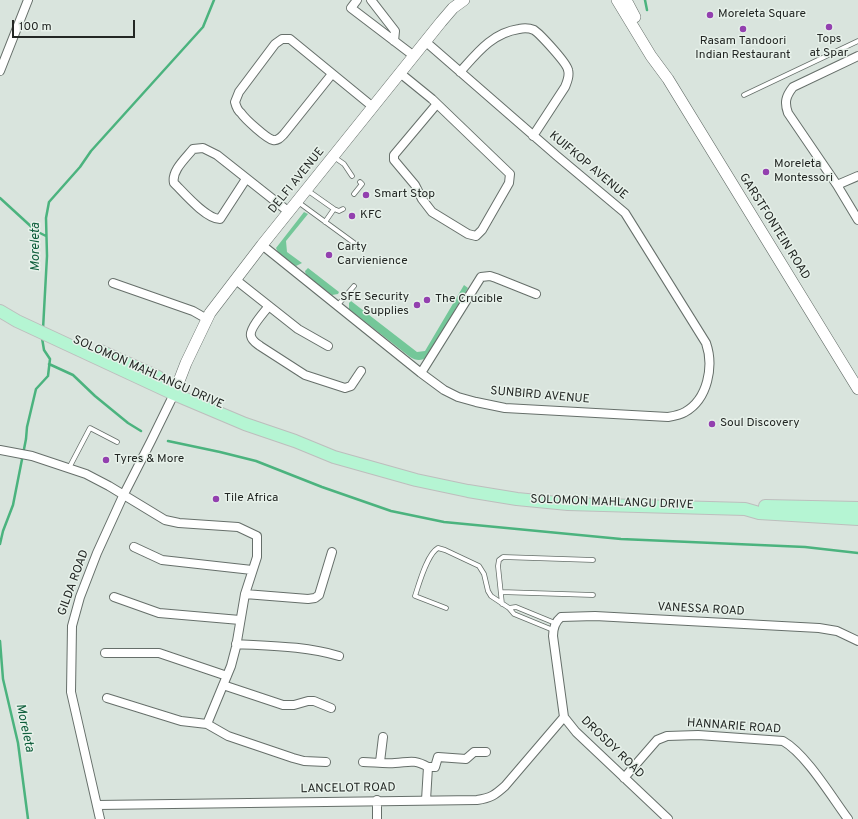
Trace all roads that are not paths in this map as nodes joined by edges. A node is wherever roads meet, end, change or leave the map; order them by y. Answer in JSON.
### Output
{"nodes":[{"id":1,"x":28,"y":0,"type":"edge"},
{"id":2,"x":357,"y":0,"type":"edge"},
{"id":3,"x":371,"y":0,"type":"edge"},
{"id":4,"x":464,"y":0,"type":"edge"},
{"id":5,"x":617,"y":0,"type":"edge"},
{"id":6,"x":626,"y":0,"type":"edge"},
{"id":7,"x":394,"y":41,"type":"junction"},
{"id":8,"x":858,"y":41,"type":"edge"},
{"id":9,"x":426,"y":42,"type":"junction"},
{"id":10,"x":414,"y":56,"type":"junction"},
{"id":11,"x":858,"y":56,"type":"edge"},
{"id":12,"x":0,"y":71,"type":"edge"},
{"id":13,"x":460,"y":72,"type":"junction"},
{"id":14,"x":332,"y":74,"type":"junction"},
{"id":15,"x":400,"y":74,"type":"junction"},
{"id":16,"x":668,"y":79,"type":"junction"},
{"id":17,"x":744,"y":96,"type":"dead end"},
{"id":18,"x":436,"y":105,"type":"junction"},
{"id":19,"x":373,"y":107,"type":"junction"},
{"id":20,"x":533,"y":136,"type":"junction"},
{"id":21,"x":334,"y":157,"type":"junction"},
{"id":22,"x":352,"y":176,"type":"dead end"},
{"id":23,"x":858,"y":176,"type":"edge"},
{"id":24,"x":246,"y":179,"type":"junction"},
{"id":25,"x":360,"y":182,"type":"dead end"},
{"id":26,"x":837,"y":185,"type":"junction"},
{"id":27,"x":307,"y":190,"type":"junction"},
{"id":28,"x":354,"y":194,"type":"dead end"},
{"id":29,"x":298,"y":201,"type":"junction"},
{"id":30,"x":334,"y":209,"type":"junction"},
{"id":31,"x":343,"y":209,"type":"dead end"},
{"id":32,"x":289,"y":212,"type":"junction"},
{"id":33,"x":858,"y":220,"type":"edge"},
{"id":34,"x":325,"y":222,"type":"junction"},
{"id":35,"x":262,"y":245,"type":"junction"},
{"id":36,"x":361,"y":248,"type":"dead end"},
{"id":37,"x":236,"y":280,"type":"junction"},
{"id":38,"x":113,"y":283,"type":"dead end"},
{"id":39,"x":354,"y":286,"type":"dead end"},
{"id":40,"x":536,"y":294,"type":"dead end"},
{"id":41,"x":269,"y":306,"type":"junction"},
{"id":42,"x":338,"y":306,"type":"junction"},
{"id":43,"x":0,"y":310,"type":"edge"},
{"id":44,"x":207,"y":319,"type":"junction"},
{"id":45,"x":328,"y":346,"type":"dead end"},
{"id":46,"x":710,"y":358,"type":"joint"},
{"id":47,"x":361,"y":371,"type":"dead end"},
{"id":48,"x":421,"y":373,"type":"junction"},
{"id":49,"x":858,"y":389,"type":"edge"},
{"id":50,"x":175,"y":390,"type":"junction"},
{"id":51,"x":117,"y":442,"type":"dead end"},
{"id":52,"x":4,"y":451,"type":"edge"},
{"id":53,"x":69,"y":468,"type":"junction"},
{"id":54,"x":123,"y":496,"type":"junction"},
{"id":55,"x":744,"y":508,"type":"junction"},
{"id":56,"x":858,"y":508,"type":"edge"},
{"id":57,"x":858,"y":520,"type":"edge"},
{"id":58,"x":134,"y":547,"type":"dead end"},
{"id":59,"x":332,"y":552,"type":"dead end"},
{"id":60,"x":593,"y":560,"type":"dead end"},
{"id":61,"x":252,"y":570,"type":"junction"},
{"id":62,"x":501,"y":592,"type":"junction"},
{"id":63,"x":245,"y":594,"type":"junction"},
{"id":64,"x":593,"y":595,"type":"dead end"},
{"id":65,"x":114,"y":597,"type":"dead end"},
{"id":66,"x":502,"y":604,"type":"junction"},
{"id":67,"x":446,"y":608,"type":"dead end"},
{"id":68,"x":509,"y":608,"type":"junction"},
{"id":69,"x":240,"y":620,"type":"junction"},
{"id":70,"x":554,"y":630,"type":"junction"},
{"id":71,"x":858,"y":641,"type":"edge"},
{"id":72,"x":236,"y":644,"type":"junction"},
{"id":73,"x":105,"y":653,"type":"dead end"},
{"id":74,"x":339,"y":656,"type":"dead end"},
{"id":75,"x":227,"y":676,"type":"junction"},
{"id":76,"x":223,"y":685,"type":"junction"},
{"id":77,"x":107,"y":698,"type":"dead end"},
{"id":78,"x":331,"y":708,"type":"dead end"},
{"id":79,"x":564,"y":717,"type":"junction"},
{"id":80,"x":207,"y":724,"type":"junction"},
{"id":81,"x":384,"y":737,"type":"dead end"},
{"id":82,"x":486,"y":752,"type":"dead end"},
{"id":83,"x":326,"y":762,"type":"dead end"},
{"id":84,"x":363,"y":762,"type":"dead end"},
{"id":85,"x":380,"y":762,"type":"junction"},
{"id":86,"x":428,"y":767,"type":"junction"},
{"id":87,"x":624,"y":778,"type":"junction"},
{"id":88,"x":377,"y":800,"type":"junction"},
{"id":89,"x":426,"y":800,"type":"junction"},
{"id":90,"x":97,"y":805,"type":"junction"},
{"id":91,"x":100,"y":819,"type":"edge"},
{"id":92,"x":377,"y":819,"type":"edge"},
{"id":93,"x":668,"y":819,"type":"edge"},
{"id":94,"x":848,"y":819,"type":"edge"}],
"edges":[{"from":1,"to":12,"type":"street"},
{"from":2,"to":7,"type":"street"},
{"from":3,"to":7,"type":"street"},
{"from":4,"to":9,"type":"main road","name":"DELFI AVENUE"},
{"from":5,"to":16,"type":"main road","name":"GARSTFONTEIN ROAD"},
{"from":6,"to":16,"type":"main road","name":"GARSTFONTEIN ROAD"},
{"from":7,"to":10,"type":"street"},
{"from":8,"to":17,"type":"lane"},
{"from":9,"to":10,"type":"main road","name":"DELFI AVENUE"},
{"from":9,"to":13,"type":"street","name":"KUIFKOP AVENUE"},
{"from":10,"to":15,"type":"main road","name":"DELFI AVENUE"},
{"from":11,"to":26,"type":"street"},
{"from":13,"to":20,"type":"street","name":"KUIFKOP AVENUE"},
{"from":13,"to":20,"type":"street"},
{"from":14,"to":14,"type":"street"},
{"from":14,"to":19,"type":"street"},
{"from":15,"to":18,"type":"street"},
{"from":15,"to":19,"type":"main road","name":"DELFI AVENUE"},
{"from":16,"to":49,"type":"main road","name":"GARSTFONTEIN ROAD"},
{"from":18,"to":18,"type":"street"},
{"from":19,"to":21,"type":"main road","name":"DELFI AVENUE"},
{"from":20,"to":46,"type":"street","name":"KUIFKOP AVENUE"},
{"from":21,"to":22,"type":"lane"},
{"from":21,"to":27,"type":"main road","name":"DELFI AVENUE"},
{"from":23,"to":26,"type":"street"},
{"from":24,"to":24,"type":"street"},
{"from":24,"to":32,"type":"street"},
{"from":25,"to":28,"type":"lane"},
{"from":26,"to":33,"type":"street"},
{"from":27,"to":29,"type":"main road","name":"DELFI AVENUE"},
{"from":27,"to":30,"type":"lane"},
{"from":29,"to":32,"type":"main road","name":"DELFI AVENUE"},
{"from":29,"to":34,"type":"lane"},
{"from":30,"to":31,"type":"lane"},
{"from":30,"to":34,"type":"lane"},
{"from":32,"to":35,"type":"main road","name":"DELFI AVENUE"},
{"from":34,"to":36,"type":"lane"},
{"from":35,"to":37,"type":"main road","name":"DELFI AVENUE"},
{"from":35,"to":42,"type":"street","name":"SUNBIRD AVENUE"},
{"from":37,"to":41,"type":"street"},
{"from":37,"to":44,"type":"main road","name":"DELFI AVENUE"},
{"from":38,"to":44,"type":"street"},
{"from":39,"to":42,"type":"lane"},
{"from":40,"to":48,"type":"street"},
{"from":41,"to":45,"type":"street"},
{"from":41,"to":47,"type":"street"},
{"from":42,"to":48,"type":"street","name":"SUNBIRD AVENUE"},
{"from":43,"to":50,"type":"main road","name":"SOLOMON MAHLANGU DRIVE"},
{"from":44,"to":50,"type":"main road","name":"DELFI AVENUE"},
{"from":46,"to":48,"type":"street","name":"SUNBIRD AVENUE"},
{"from":50,"to":54,"type":"street","name":"GILDA ROAD"},
{"from":50,"to":55,"type":"main road","name":"SOLOMON MAHLANGU DRIVE"},
{"from":51,"to":53,"type":"lane"},
{"from":52,"to":53,"type":"street"},
{"from":53,"to":54,"type":"street"},
{"from":54,"to":61,"type":"street"},
{"from":54,"to":90,"type":"street","name":"GILDA ROAD"},
{"from":55,"to":56,"type":"main road","name":"SOLOMON MAHLANGU DRIVE"},
{"from":55,"to":57,"type":"main road","name":"SOLOMON MAHLANGU DRIVE"},
{"from":58,"to":61,"type":"street"},
{"from":59,"to":63,"type":"street"},
{"from":60,"to":62,"type":"lane"},
{"from":61,"to":63,"type":"street"},
{"from":62,"to":64,"type":"lane"},
{"from":62,"to":66,"type":"lane"},
{"from":63,"to":69,"type":"street"},
{"from":65,"to":69,"type":"street"},
{"from":66,"to":67,"type":"lane"},
{"from":66,"to":68,"type":"lane"},
{"from":68,"to":70,"type":"lane"},
{"from":68,"to":70,"type":"lane"},
{"from":69,"to":72,"type":"street"},
{"from":70,"to":71,"type":"street","name":"VANESSA ROAD"},
{"from":70,"to":79,"type":"street","name":"DROSDY ROAD"},
{"from":72,"to":74,"type":"street"},
{"from":72,"to":75,"type":"street"},
{"from":73,"to":75,"type":"street"},
{"from":75,"to":76,"type":"street"},
{"from":76,"to":78,"type":"street"},
{"from":76,"to":80,"type":"street"},
{"from":77,"to":80,"type":"street"},
{"from":79,"to":87,"type":"street","name":"DROSDY ROAD"},
{"from":79,"to":89,"type":"street","name":"LANCELOT ROAD"},
{"from":80,"to":83,"type":"street"},
{"from":81,"to":85,"type":"street"},
{"from":82,"to":86,"type":"street"},
{"from":84,"to":85,"type":"street"},
{"from":85,"to":86,"type":"street"},
{"from":86,"to":89,"type":"street"},
{"from":87,"to":93,"type":"street","name":"DROSDY ROAD"},
{"from":87,"to":94,"type":"street","name":"HANNARIE ROAD"},
{"from":88,"to":89,"type":"street","name":"LANCELOT ROAD"},
{"from":88,"to":90,"type":"street","name":"LANCELOT ROAD"},
{"from":88,"to":92,"type":"street"},
{"from":90,"to":91,"type":"street","name":"GILDA ROAD"}]}
